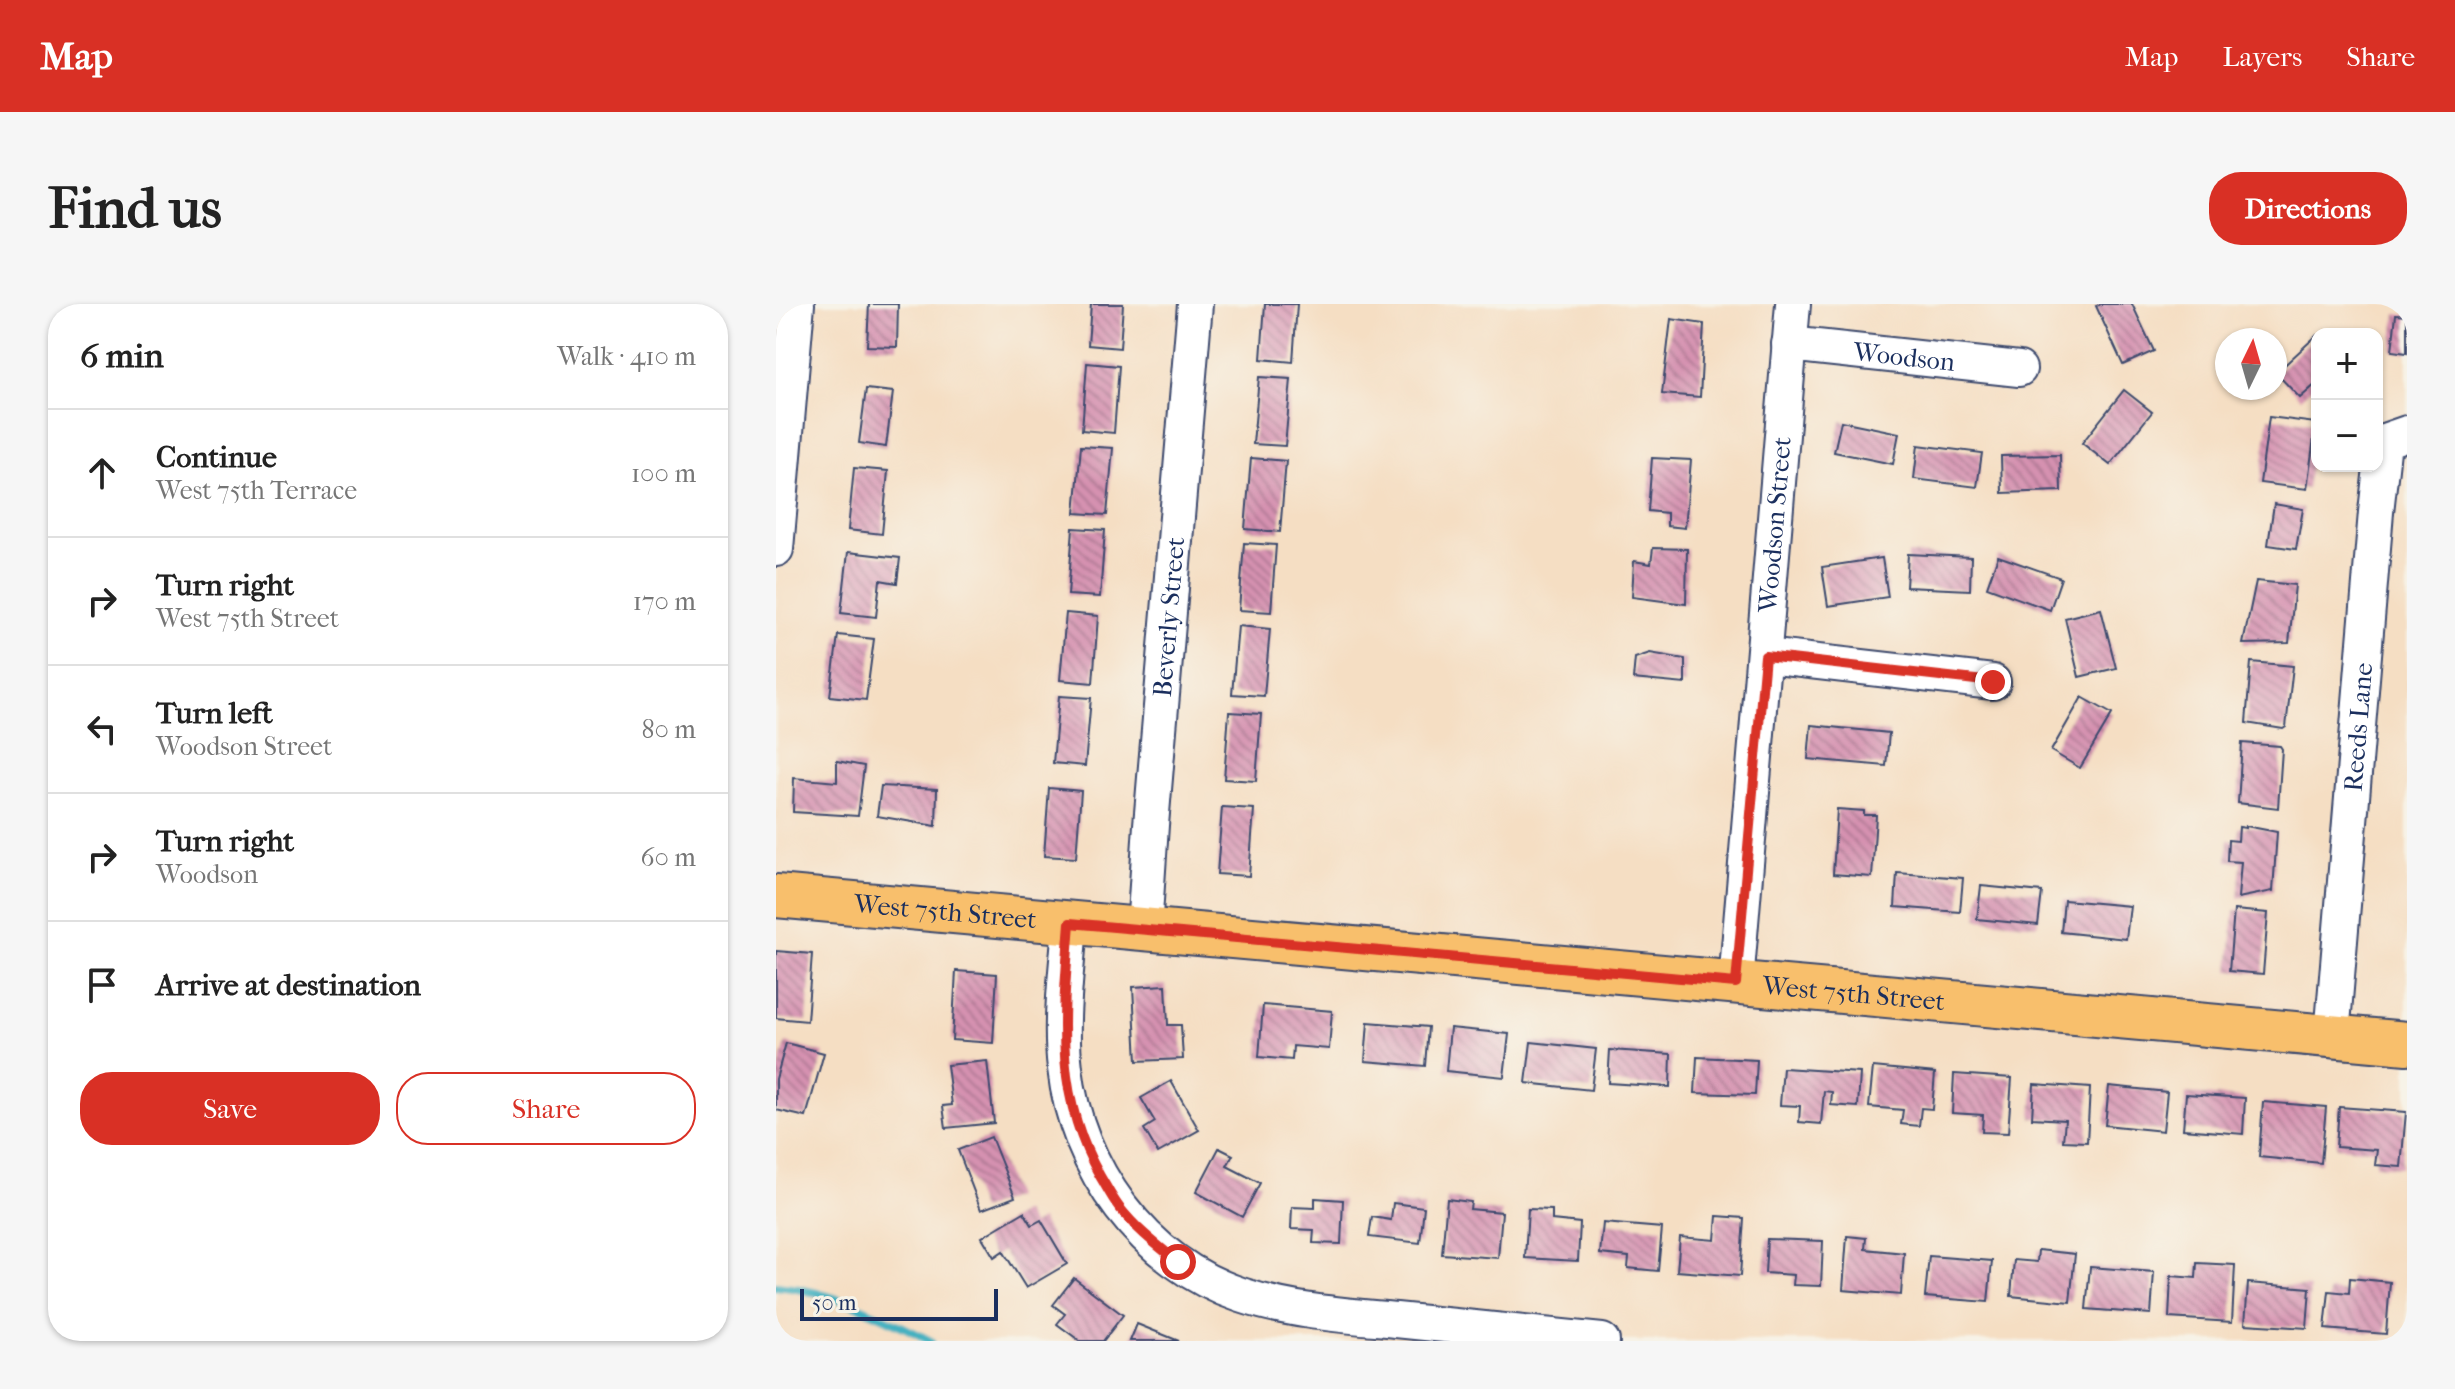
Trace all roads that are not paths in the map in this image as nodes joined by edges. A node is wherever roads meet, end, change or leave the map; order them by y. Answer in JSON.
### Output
{"nodes":[{"id":1,"x":797,"y":304,"type":"edge"},
{"id":2,"x":1195,"y":304,"type":"edge"},
{"id":3,"x":1793,"y":304,"type":"edge"},
{"id":4,"x":1789,"y":344,"type":"junction"},
{"id":5,"x":2019,"y":369,"type":"dead end"},
{"id":6,"x":2407,"y":433,"type":"edge"},
{"id":7,"x":776,"y":549,"type":"edge"},
{"id":8,"x":1765,"y":656,"type":"junction"},
{"id":9,"x":1993,"y":682,"type":"dead end"},
{"id":10,"x":776,"y":896,"type":"edge"},
{"id":11,"x":1070,"y":923,"type":"junction"},
{"id":12,"x":1144,"y":930,"type":"junction"},
{"id":13,"x":1736,"y":983,"type":"junction"},
{"id":14,"x":2332,"y":1036,"type":"junction"},
{"id":15,"x":2407,"y":1043,"type":"edge"},
{"id":16,"x":1602,"y":1341,"type":"edge"}],
"edges":[{"from":1,"to":7,"type":"street"},
{"from":2,"to":12,"type":"street","name":"Beverly Street"},
{"from":3,"to":4,"type":"street","name":"Woodson Street"},
{"from":4,"to":5,"type":"street","name":"Woodson"},
{"from":4,"to":8,"type":"street","name":"Woodson Street"},
{"from":6,"to":14,"type":"street","name":"Reeds Lane"},
{"from":8,"to":9,"type":"street"},
{"from":8,"to":13,"type":"street","name":"Woodson Street"},
{"from":10,"to":11,"type":"main road","name":"West 75th Street"},
{"from":11,"to":12,"type":"main road","name":"West 75th Street"},
{"from":11,"to":16,"type":"street"},
{"from":12,"to":13,"type":"main road","name":"West 75th Street"},
{"from":13,"to":14,"type":"main road","name":"West 75th Street"},
{"from":14,"to":15,"type":"main road","name":"West 75th Street"}]}
